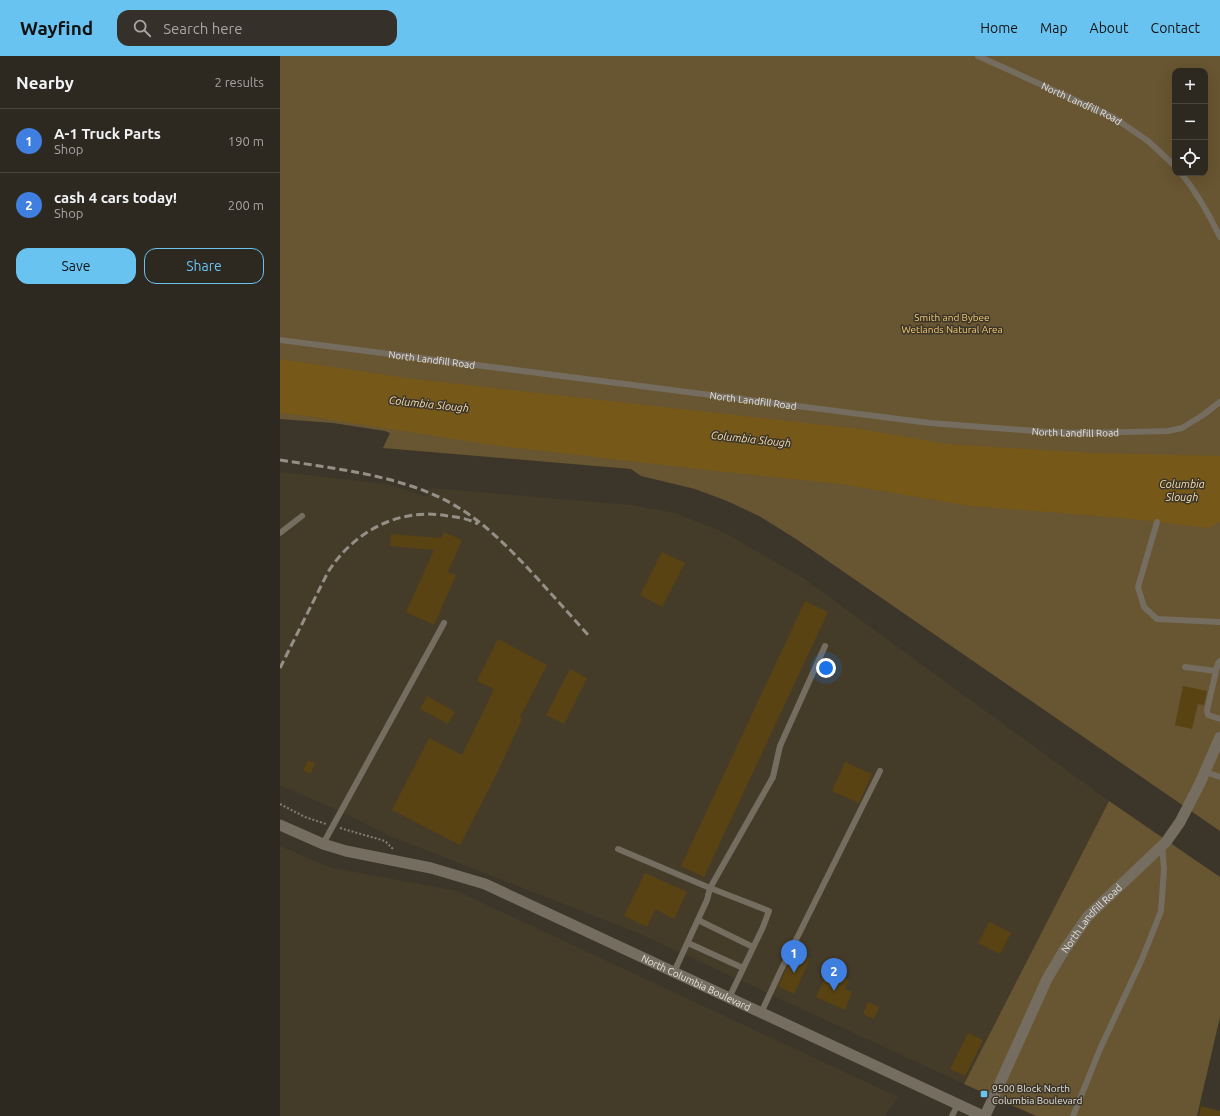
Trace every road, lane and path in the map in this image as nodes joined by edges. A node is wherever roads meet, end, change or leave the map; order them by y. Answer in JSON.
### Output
{"nodes":[{"id":1,"x":978,"y":56,"type":"edge"},
{"id":2,"x":1172,"y":163,"type":"edge"},
{"id":3,"x":1183,"y":176,"type":"edge"},
{"id":4,"x":1220,"y":237,"type":"edge"},
{"id":5,"x":280,"y":340,"type":"edge"},
{"id":6,"x":1220,"y":402,"type":"edge"},
{"id":7,"x":302,"y":516,"type":"dead end"},
{"id":8,"x":1156,"y":522,"type":"dead end"},
{"id":9,"x":280,"y":533,"type":"edge"},
{"id":10,"x":1220,"y":622,"type":"edge"},
{"id":11,"x":444,"y":623,"type":"dead end"},
{"id":12,"x":825,"y":646,"type":"dead end"},
{"id":13,"x":1220,"y":661,"type":"edge"},
{"id":14,"x":1185,"y":667,"type":"dead end"},
{"id":15,"x":1216,"y":671,"type":"junction"},
{"id":16,"x":1220,"y":719,"type":"edge"},
{"id":17,"x":1220,"y":737,"type":"edge"},
{"id":18,"x":880,"y":771,"type":"dead end"},
{"id":19,"x":1205,"y":772,"type":"junction"},
{"id":20,"x":1220,"y":777,"type":"edge"},
{"id":21,"x":280,"y":804,"type":"edge"},
{"id":22,"x":280,"y":825,"type":"edge"},
{"id":23,"x":333,"y":826,"type":"junction"},
{"id":24,"x":323,"y":844,"type":"junction"},
{"id":25,"x":1162,"y":846,"type":"junction"},
{"id":26,"x":618,"y":849,"type":"dead end"},
{"id":27,"x":406,"y":862,"type":"junction"},
{"id":28,"x":710,"y":888,"type":"junction"},
{"id":29,"x":698,"y":920,"type":"junction"},
{"id":30,"x":688,"y":943,"type":"junction"},
{"id":31,"x":753,"y":947,"type":"junction"},
{"id":32,"x":743,"y":968,"type":"junction"},
{"id":33,"x":674,"y":972,"type":"junction"},
{"id":34,"x":729,"y":998,"type":"junction"},
{"id":35,"x":761,"y":1013,"type":"junction"},
{"id":36,"x":958,"y":1104,"type":"junction"},
{"id":37,"x":952,"y":1116,"type":"edge"},
{"id":38,"x":984,"y":1116,"type":"edge"},
{"id":39,"x":1073,"y":1116,"type":"edge"}],
"edges":[{"from":1,"to":2,"type":"lane","name":"North Landfill Road"},
{"from":3,"to":4,"type":"lane"},
{"from":5,"to":6,"type":"lane","name":"North Landfill Road"},
{"from":7,"to":9,"type":"lane"},
{"from":8,"to":10,"type":"lane"},
{"from":11,"to":23,"type":"lane"},
{"from":12,"to":28,"type":"lane"},
{"from":13,"to":15,"type":"lane"},
{"from":14,"to":15,"type":"lane"},
{"from":15,"to":16,"type":"lane"},
{"from":17,"to":19,"type":"main road","name":"North Landfill Road"},
{"from":18,"to":35,"type":"lane"},
{"from":19,"to":20,"type":"lane"},
{"from":19,"to":25,"type":"main road","name":"North Landfill Road"},
{"from":21,"to":23,"type":"path"},
{"from":22,"to":24,"type":"main road","name":"North Columbia Boulevard"},
{"from":23,"to":24,"type":"lane"},
{"from":23,"to":27,"type":"path"},
{"from":24,"to":27,"type":"main road","name":"North Columbia Boulevard"},
{"from":25,"to":38,"type":"main road","name":"North Landfill Road"},
{"from":25,"to":39,"type":"lane"},
{"from":26,"to":28,"type":"lane"},
{"from":27,"to":33,"type":"main road","name":"North Columbia Boulevard"},
{"from":28,"to":29,"type":"lane"},
{"from":28,"to":31,"type":"lane"},
{"from":29,"to":30,"type":"lane"},
{"from":29,"to":31,"type":"lane"},
{"from":30,"to":32,"type":"lane"},
{"from":30,"to":33,"type":"lane"},
{"from":31,"to":32,"type":"lane"},
{"from":32,"to":34,"type":"lane"},
{"from":33,"to":34,"type":"main road","name":"North Columbia Boulevard"},
{"from":34,"to":35,"type":"main road","name":"North Columbia Boulevard"},
{"from":35,"to":36,"type":"main road","name":"North Columbia Boulevard"},
{"from":36,"to":37,"type":"lane"},
{"from":36,"to":38,"type":"main road","name":"North Columbia Boulevard"}]}
